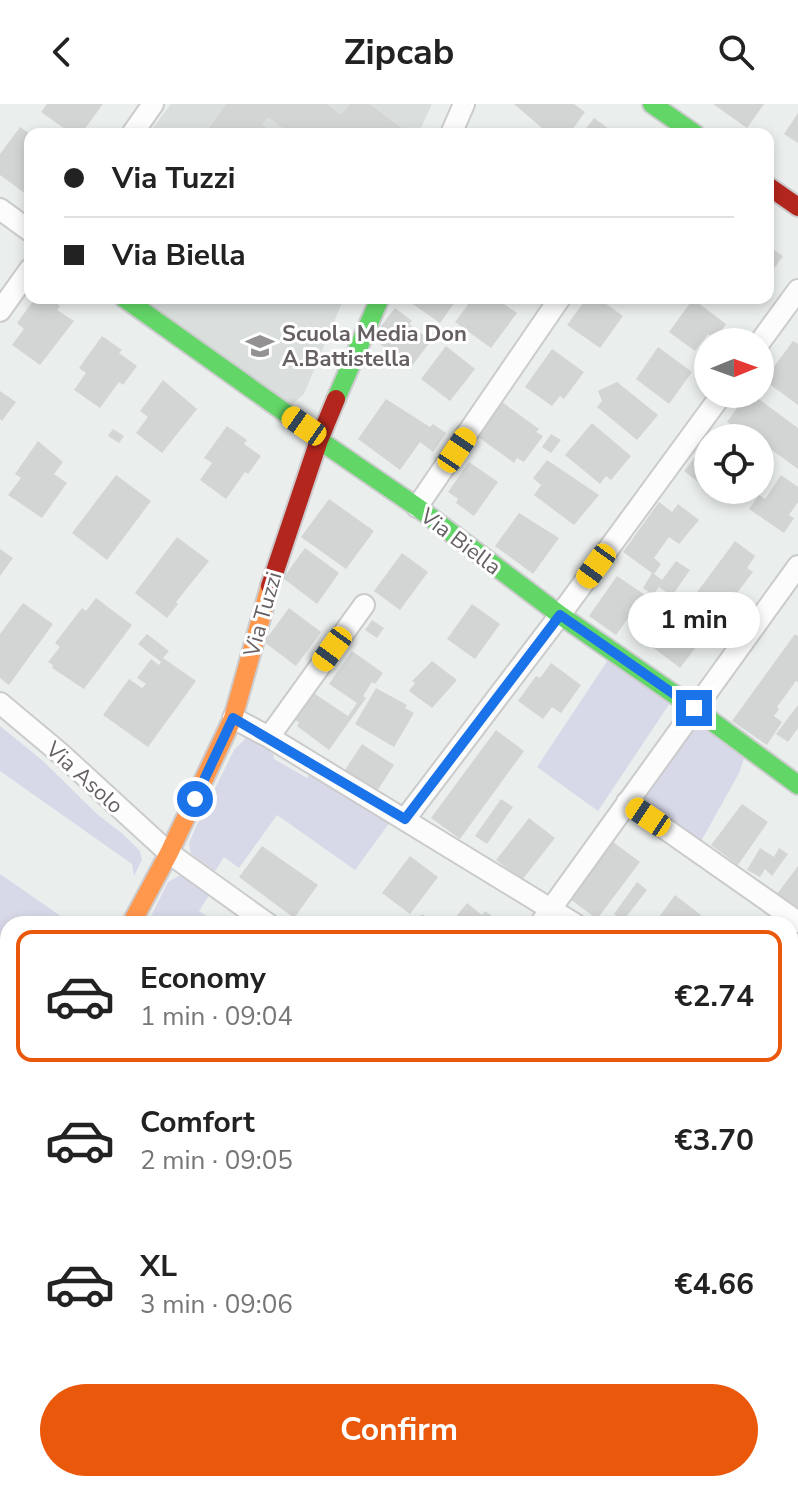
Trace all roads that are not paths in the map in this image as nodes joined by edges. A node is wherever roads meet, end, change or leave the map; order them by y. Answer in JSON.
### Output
{"nodes":[{"id":1,"x":153,"y":104,"type":"edge"},
{"id":2,"x":464,"y":104,"type":"edge"},
{"id":3,"x":652,"y":104,"type":"edge"},
{"id":4,"x":136,"y":128,"type":"edge"},
{"id":5,"x":454,"y":128,"type":"edge"},
{"id":6,"x":686,"y":128,"type":"edge"},
{"id":7,"x":774,"y":190,"type":"edge"},
{"id":8,"x":798,"y":207,"type":"edge"},
{"id":9,"x":0,"y":209,"type":"edge"},
{"id":10,"x":24,"y":227,"type":"edge"},
{"id":11,"x":24,"y":277,"type":"edge"},
{"id":12,"x":798,"y":290,"type":"edge"},
{"id":13,"x":132,"y":304,"type":"edge"},
{"id":14,"x":377,"y":304,"type":"edge"},
{"id":15,"x":556,"y":304,"type":"edge"},
{"id":16,"x":0,"y":311,"type":"edge"},
{"id":17,"x":770,"y":328,"type":"edge"},
{"id":18,"x":712,"y":408,"type":"edge"},
{"id":19,"x":319,"y":440,"type":"junction"},
{"id":20,"x":417,"y":507,"type":"junction"},
{"id":21,"x":798,"y":566,"type":"edge"},
{"id":22,"x":364,"y":605,"type":"dead end"},
{"id":23,"x":560,"y":615,"type":"junction"},
{"id":24,"x":0,"y":703,"type":"edge"},
{"id":25,"x":694,"y":708,"type":"junction"},
{"id":26,"x":233,"y":718,"type":"junction"},
{"id":27,"x":269,"y":737,"type":"junction"},
{"id":28,"x":798,"y":785,"type":"edge"},
{"id":29,"x":627,"y":802,"type":"junction"},
{"id":30,"x":405,"y":819,"type":"junction"},
{"id":31,"x":169,"y":853,"type":"junction"},
{"id":32,"x":135,"y":916,"type":"edge"},
{"id":33,"x":257,"y":916,"type":"edge"},
{"id":34,"x":544,"y":916,"type":"edge"},
{"id":35,"x":546,"y":916,"type":"edge"},
{"id":36,"x":789,"y":916,"type":"edge"}],
"edges":[{"from":1,"to":4,"type":"street"},
{"from":2,"to":5,"type":"street"},
{"from":3,"to":6,"type":"street"},
{"from":7,"to":8,"type":"street"},
{"from":9,"to":10,"type":"street"},
{"from":11,"to":16,"type":"street"},
{"from":12,"to":17,"type":"street"},
{"from":13,"to":19,"type":"street","name":"Via Biella"},
{"from":14,"to":19,"type":"street","name":"Via Tuzzi"},
{"from":15,"to":20,"type":"street"},
{"from":18,"to":23,"type":"street"},
{"from":19,"to":20,"type":"street","name":"Via Biella"},
{"from":19,"to":26,"type":"street","name":"Via Tuzzi"},
{"from":20,"to":23,"type":"street","name":"Via Biella"},
{"from":21,"to":25,"type":"street"},
{"from":22,"to":27,"type":"street"},
{"from":23,"to":25,"type":"street","name":"Via Biella"},
{"from":23,"to":30,"type":"street"},
{"from":24,"to":31,"type":"street","name":"Via Asolo"},
{"from":25,"to":28,"type":"street","name":"Via Biella"},
{"from":25,"to":29,"type":"street"},
{"from":26,"to":27,"type":"street"},
{"from":26,"to":31,"type":"street","name":"Via Tuzzi"},
{"from":27,"to":30,"type":"street"},
{"from":29,"to":35,"type":"street"},
{"from":29,"to":36,"type":"street"},
{"from":30,"to":34,"type":"street"},
{"from":31,"to":32,"type":"street","name":"Via Tuzzi"},
{"from":31,"to":33,"type":"street","name":"Via Asolo"}]}
